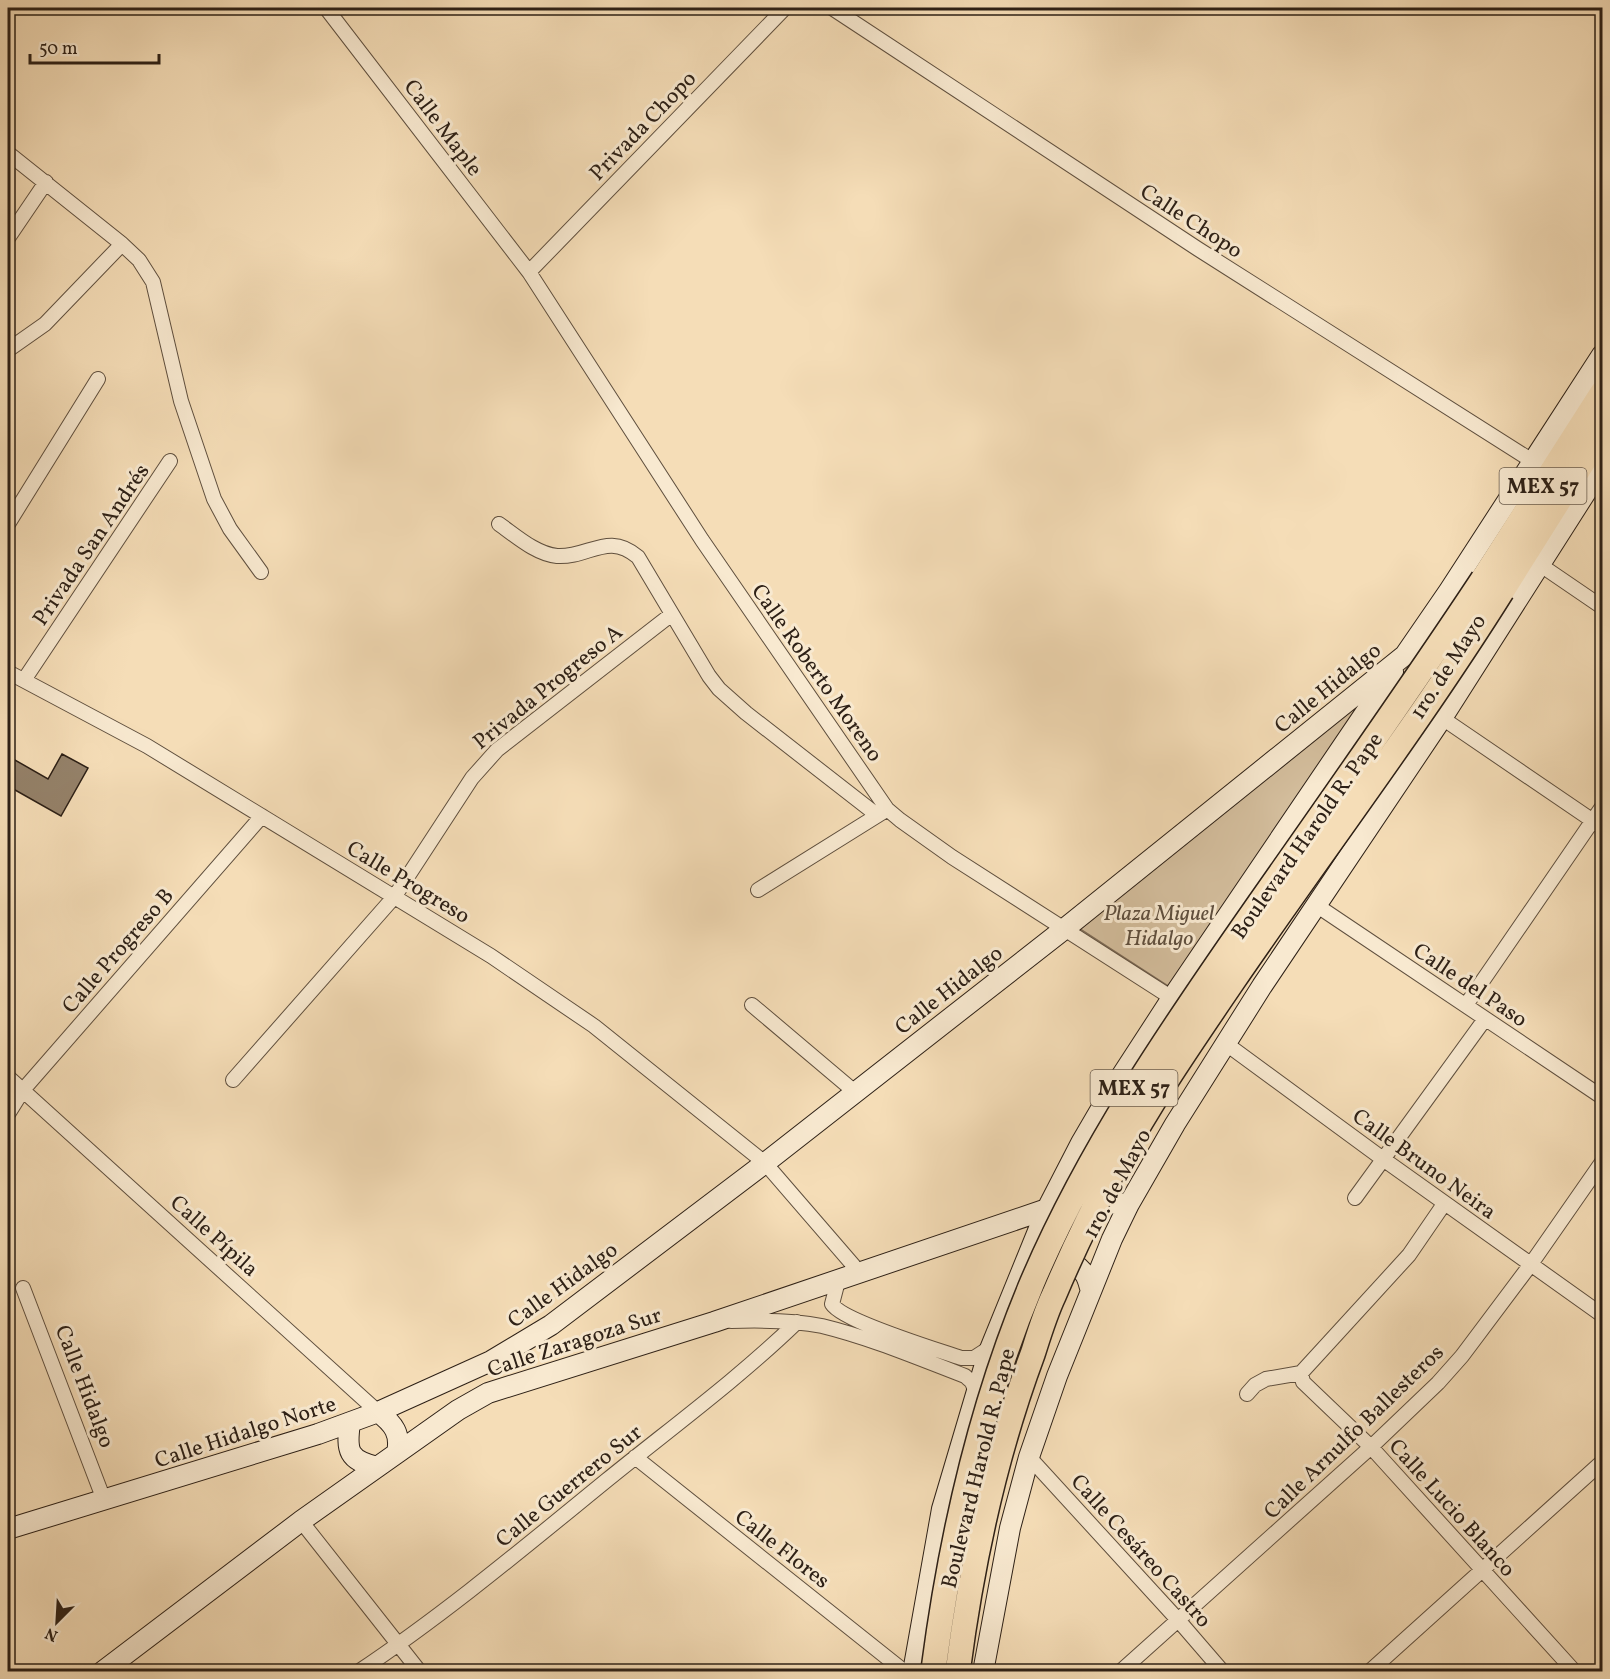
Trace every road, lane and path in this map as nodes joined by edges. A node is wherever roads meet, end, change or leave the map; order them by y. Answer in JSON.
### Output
{"nodes":[{"id":1,"x":326,"y":8,"type":"edge"},
{"id":2,"x":785,"y":8,"type":"edge"},
{"id":3,"x":832,"y":8,"type":"edge"},
{"id":4,"x":8,"y":153,"type":"edge"},
{"id":5,"x":46,"y":182,"type":"junction"},
{"id":6,"x":8,"y":238,"type":"edge"},
{"id":7,"x":122,"y":244,"type":"junction"},
{"id":8,"x":529,"y":272,"type":"junction"},
{"id":9,"x":8,"y":350,"type":"edge"},
{"id":10,"x":1602,"y":355,"type":"edge"},
{"id":11,"x":98,"y":379,"type":"dead end"},
{"id":12,"x":1602,"y":393,"type":"edge"},
{"id":13,"x":1602,"y":432,"type":"edge"},
{"id":14,"x":170,"y":460,"type":"dead end"},
{"id":15,"x":1534,"y":462,"type":"junction"},
{"id":16,"x":1602,"y":467,"type":"edge"},
{"id":17,"x":8,"y":524,"type":"edge"},
{"id":18,"x":499,"y":524,"type":"dead end"},
{"id":19,"x":1539,"y":564,"type":"junction"},
{"id":20,"x":261,"y":572,"type":"dead end"},
{"id":21,"x":1492,"y":585,"type":"junction"},
{"id":22,"x":1602,"y":607,"type":"edge"},
{"id":23,"x":672,"y":614,"type":"junction"},
{"id":24,"x":1405,"y":655,"type":"junction"},
{"id":25,"x":8,"y":672,"type":"edge"},
{"id":26,"x":24,"y":680,"type":"junction"},
{"id":27,"x":1443,"y":718,"type":"junction"},
{"id":28,"x":1602,"y":807,"type":"edge"},
{"id":29,"x":882,"y":812,"type":"junction"},
{"id":30,"x":262,"y":816,"type":"junction"},
{"id":31,"x":1598,"y":824,"type":"edge"},
{"id":32,"x":758,"y":890,"type":"dead end"},
{"id":33,"x":395,"y":896,"type":"junction"},
{"id":34,"x":1316,"y":905,"type":"junction"},
{"id":35,"x":1063,"y":930,"type":"junction"},
{"id":36,"x":1172,"y":998,"type":"junction"},
{"id":37,"x":752,"y":1005,"type":"dead end"},
{"id":38,"x":1466,"y":1005,"type":"junction"},
{"id":39,"x":1485,"y":1019,"type":"junction"},
{"id":40,"x":1225,"y":1043,"type":"junction"},
{"id":41,"x":8,"y":1077,"type":"edge"},
{"id":42,"x":233,"y":1080,"type":"dead end"},
{"id":43,"x":23,"y":1090,"type":"junction"},
{"id":44,"x":855,"y":1092,"type":"junction"},
{"id":45,"x":1602,"y":1097,"type":"edge"},
{"id":46,"x":8,"y":1114,"type":"edge"},
{"id":47,"x":1383,"y":1159,"type":"junction"},
{"id":48,"x":1602,"y":1162,"type":"edge"},
{"id":49,"x":765,"y":1163,"type":"junction"},
{"id":50,"x":1355,"y":1198,"type":"dead end"},
{"id":51,"x":1129,"y":1204,"type":"junction"},
{"id":52,"x":1444,"y":1204,"type":"junction"},
{"id":53,"x":1047,"y":1209,"type":"junction"},
{"id":54,"x":1025,"y":1263,"type":"junction"},
{"id":55,"x":1531,"y":1263,"type":"junction"},
{"id":56,"x":860,"y":1273,"type":"junction"},
{"id":57,"x":838,"y":1281,"type":"junction"},
{"id":58,"x":22,"y":1288,"type":"dead end"},
{"id":59,"x":1091,"y":1291,"type":"junction"},
{"id":60,"x":1602,"y":1315,"type":"edge"},
{"id":61,"x":714,"y":1322,"type":"junction"},
{"id":62,"x":797,"y":1322,"type":"junction"},
{"id":63,"x":991,"y":1347,"type":"junction"},
{"id":64,"x":491,"y":1361,"type":"joint"},
{"id":65,"x":1301,"y":1373,"type":"junction"},
{"id":66,"x":976,"y":1393,"type":"junction"},
{"id":67,"x":1247,"y":1394,"type":"dead end"},
{"id":68,"x":378,"y":1412,"type":"junction"},
{"id":69,"x":350,"y":1423,"type":"junction"},
{"id":70,"x":1371,"y":1447,"type":"junction"},
{"id":71,"x":397,"y":1453,"type":"junction"},
{"id":72,"x":635,"y":1457,"type":"junction"},
{"id":73,"x":1029,"y":1457,"type":"junction"},
{"id":74,"x":1602,"y":1462,"type":"edge"},
{"id":75,"x":377,"y":1467,"type":"junction"},
{"id":76,"x":104,"y":1500,"type":"junction"},
{"id":77,"x":301,"y":1521,"type":"junction"},
{"id":78,"x":8,"y":1529,"type":"edge"},
{"id":79,"x":1482,"y":1570,"type":"junction"},
{"id":80,"x":1179,"y":1621,"type":"junction"},
{"id":81,"x":400,"y":1644,"type":"junction"},
{"id":82,"x":917,"y":1670,"type":"edge"},
{"id":83,"x":958,"y":1670,"type":"edge"},
{"id":84,"x":102,"y":1671,"type":"edge"},
{"id":85,"x":358,"y":1671,"type":"edge"},
{"id":86,"x":420,"y":1671,"type":"edge"},
{"id":87,"x":983,"y":1671,"type":"edge"},
{"id":88,"x":1120,"y":1671,"type":"edge"},
{"id":89,"x":1222,"y":1671,"type":"edge"},
{"id":90,"x":1369,"y":1671,"type":"edge"},
{"id":91,"x":1575,"y":1671,"type":"edge"}],
"edges":[{"from":1,"to":8,"type":"street","name":"Calle Maple"},
{"from":2,"to":8,"type":"street","name":"Privada Chopo"},
{"from":3,"to":15,"type":"street","name":"Calle Chopo"},
{"from":4,"to":5,"type":"street"},
{"from":5,"to":6,"type":"street"},
{"from":5,"to":7,"type":"street"},
{"from":7,"to":9,"type":"street"},
{"from":7,"to":20,"type":"street"},
{"from":8,"to":29,"type":"street","name":"Calle Roberto Moreno"},
{"from":10,"to":15,"type":"main road","name":"Calle Hidalgo"},
{"from":11,"to":17,"type":"street"},
{"from":12,"to":21,"type":"highway","name":"Boulevard Harold R. Pape","number":"MEX 57"},
{"from":13,"to":21,"type":"highway","name":"Boulevard Harold R. Pape","number":"MEX 57"},
{"from":14,"to":26,"type":"street","name":"Privada San Andrés"},
{"from":15,"to":24,"type":"main road","name":"Calle Hidalgo"},
{"from":16,"to":19,"type":"main road","name":"1ro. de Mayo"},
{"from":18,"to":23,"type":"street"},
{"from":19,"to":22,"type":"street"},
{"from":19,"to":27,"type":"main road","name":"1ro. de Mayo"},
{"from":21,"to":82,"type":"highway","name":"Boulevard Harold R. Pape","number":"MEX 57","bridge":true},
{"from":21,"to":83,"type":"highway","name":"Boulevard Harold R. Pape","number":"MEX 57","bridge":true},
{"from":23,"to":29,"type":"street"},
{"from":23,"to":33,"type":"street","name":"Privada Progreso A"},
{"from":24,"to":35,"type":"main road","name":"Calle Hidalgo"},
{"from":24,"to":36,"type":"main road"},
{"from":25,"to":26,"type":"street","name":"Calle Progreso"},
{"from":26,"to":30,"type":"street","name":"Calle Progreso"},
{"from":27,"to":31,"type":"street"},
{"from":27,"to":34,"type":"main road","name":"1ro. de Mayo"},
{"from":28,"to":31,"type":"street"},
{"from":29,"to":32,"type":"street"},
{"from":29,"to":35,"type":"street","name":"Calle Roberto Moreno"},
{"from":30,"to":33,"type":"street","name":"Calle Progreso"},
{"from":30,"to":43,"type":"street","name":"Calle Progreso B"},
{"from":31,"to":38,"type":"street"},
{"from":33,"to":42,"type":"street","name":"Privada Progreso A"},
{"from":33,"to":49,"type":"street","name":"Calle Progreso"},
{"from":34,"to":38,"type":"street","name":"Calle del Paso"},
{"from":34,"to":40,"type":"main road","name":"1ro. de Mayo"},
{"from":35,"to":36,"type":"street","name":"Calle Roberto Moreno"},
{"from":35,"to":44,"type":"main road","name":"Calle Hidalgo"},
{"from":36,"to":53,"type":"main road"},
{"from":37,"to":44,"type":"street"},
{"from":38,"to":39,"type":"street","name":"Calle del Paso"},
{"from":39,"to":45,"type":"street","name":"Calle del Paso"},
{"from":39,"to":47,"type":"street"},
{"from":40,"to":47,"type":"street","name":"Calle Bruno Neira"},
{"from":40,"to":51,"type":"main road","name":"1ro. de Mayo"},
{"from":41,"to":43,"type":"street","name":"Calle Pípila"},
{"from":43,"to":46,"type":"street","name":"Calle Progreso B"},
{"from":43,"to":68,"type":"street","name":"Calle Pípila"},
{"from":44,"to":49,"type":"main road","name":"Calle Hidalgo"},
{"from":47,"to":50,"type":"street"},
{"from":47,"to":52,"type":"street","name":"Calle Bruno Neira"},
{"from":48,"to":55,"type":"street","name":"Calle Arnulfo Ballesteros"},
{"from":49,"to":56,"type":"street","name":"Calle Progreso"},
{"from":49,"to":64,"type":"main road","name":"Calle Hidalgo"},
{"from":51,"to":53,"type":"main road","name":"Calle Zaragoza Sur"},
{"from":51,"to":59,"type":"main road","name":"1ro. de Mayo"},
{"from":52,"to":55,"type":"street","name":"Calle Bruno Neira"},
{"from":52,"to":65,"type":"street"},
{"from":53,"to":54,"type":"main road"},
{"from":53,"to":56,"type":"main road","name":"Calle Zaragoza Sur"},
{"from":54,"to":59,"type":"main road"},
{"from":54,"to":63,"type":"main road"},
{"from":55,"to":60,"type":"street","name":"Calle Bruno Neira"},
{"from":55,"to":70,"type":"street","name":"Calle Arnulfo Ballesteros"},
{"from":56,"to":57,"type":"main road","name":"Calle Zaragoza Sur"},
{"from":57,"to":61,"type":"main road","name":"Calle Zaragoza Sur"},
{"from":57,"to":63,"type":"street"},
{"from":58,"to":76,"type":"street","name":"Calle Hidalgo"},
{"from":59,"to":73,"type":"main road","name":"1ro. de Mayo"},
{"from":61,"to":62,"type":"street"},
{"from":61,"to":71,"type":"main road","name":"Calle Zaragoza Sur"},
{"from":62,"to":66,"type":"street"},
{"from":62,"to":72,"type":"street","name":"Calle Guerrero Sur"},
{"from":63,"to":66,"type":"main road"},
{"from":64,"to":68,"type":"main road","name":"Calle Hidalgo Norte"},
{"from":65,"to":67,"type":"street"},
{"from":65,"to":70,"type":"street","name":"Calle Lucio Blanco"},
{"from":66,"to":82,"type":"main road"},
{"from":68,"to":69,"type":"main road","name":"Calle Hidalgo Norte"},
{"from":68,"to":71,"type":"main road"},
{"from":69,"to":75,"type":"main road"},
{"from":69,"to":76,"type":"main road","name":"Calle Hidalgo Norte"},
{"from":70,"to":79,"type":"street","name":"Calle Lucio Blanco"},
{"from":70,"to":80,"type":"street","name":"Calle Arnulfo Ballesteros"},
{"from":71,"to":75,"type":"main road","name":"Calle Zaragoza Sur"},
{"from":72,"to":81,"type":"street","name":"Calle Guerrero Sur"},
{"from":72,"to":82,"type":"street","name":"Calle Flores"},
{"from":73,"to":80,"type":"street","name":"Calle Cesáreo Castro"},
{"from":73,"to":87,"type":"main road","name":"1ro. de Mayo"},
{"from":74,"to":79,"type":"street"},
{"from":75,"to":77,"type":"main road","name":"Calle Zaragoza Sur"},
{"from":76,"to":78,"type":"main road","name":"Calle Hidalgo Norte"},
{"from":77,"to":81,"type":"street"},
{"from":77,"to":84,"type":"main road","name":"Calle Zaragoza Sur"},
{"from":79,"to":90,"type":"street"},
{"from":79,"to":91,"type":"street","name":"Calle Lucio Blanco"},
{"from":80,"to":88,"type":"street","name":"Calle Arnulfo Ballesteros"},
{"from":80,"to":89,"type":"street","name":"Calle Cesáreo Castro"},
{"from":81,"to":85,"type":"street","name":"Calle Guerrero Sur"},
{"from":81,"to":86,"type":"street"}]}
